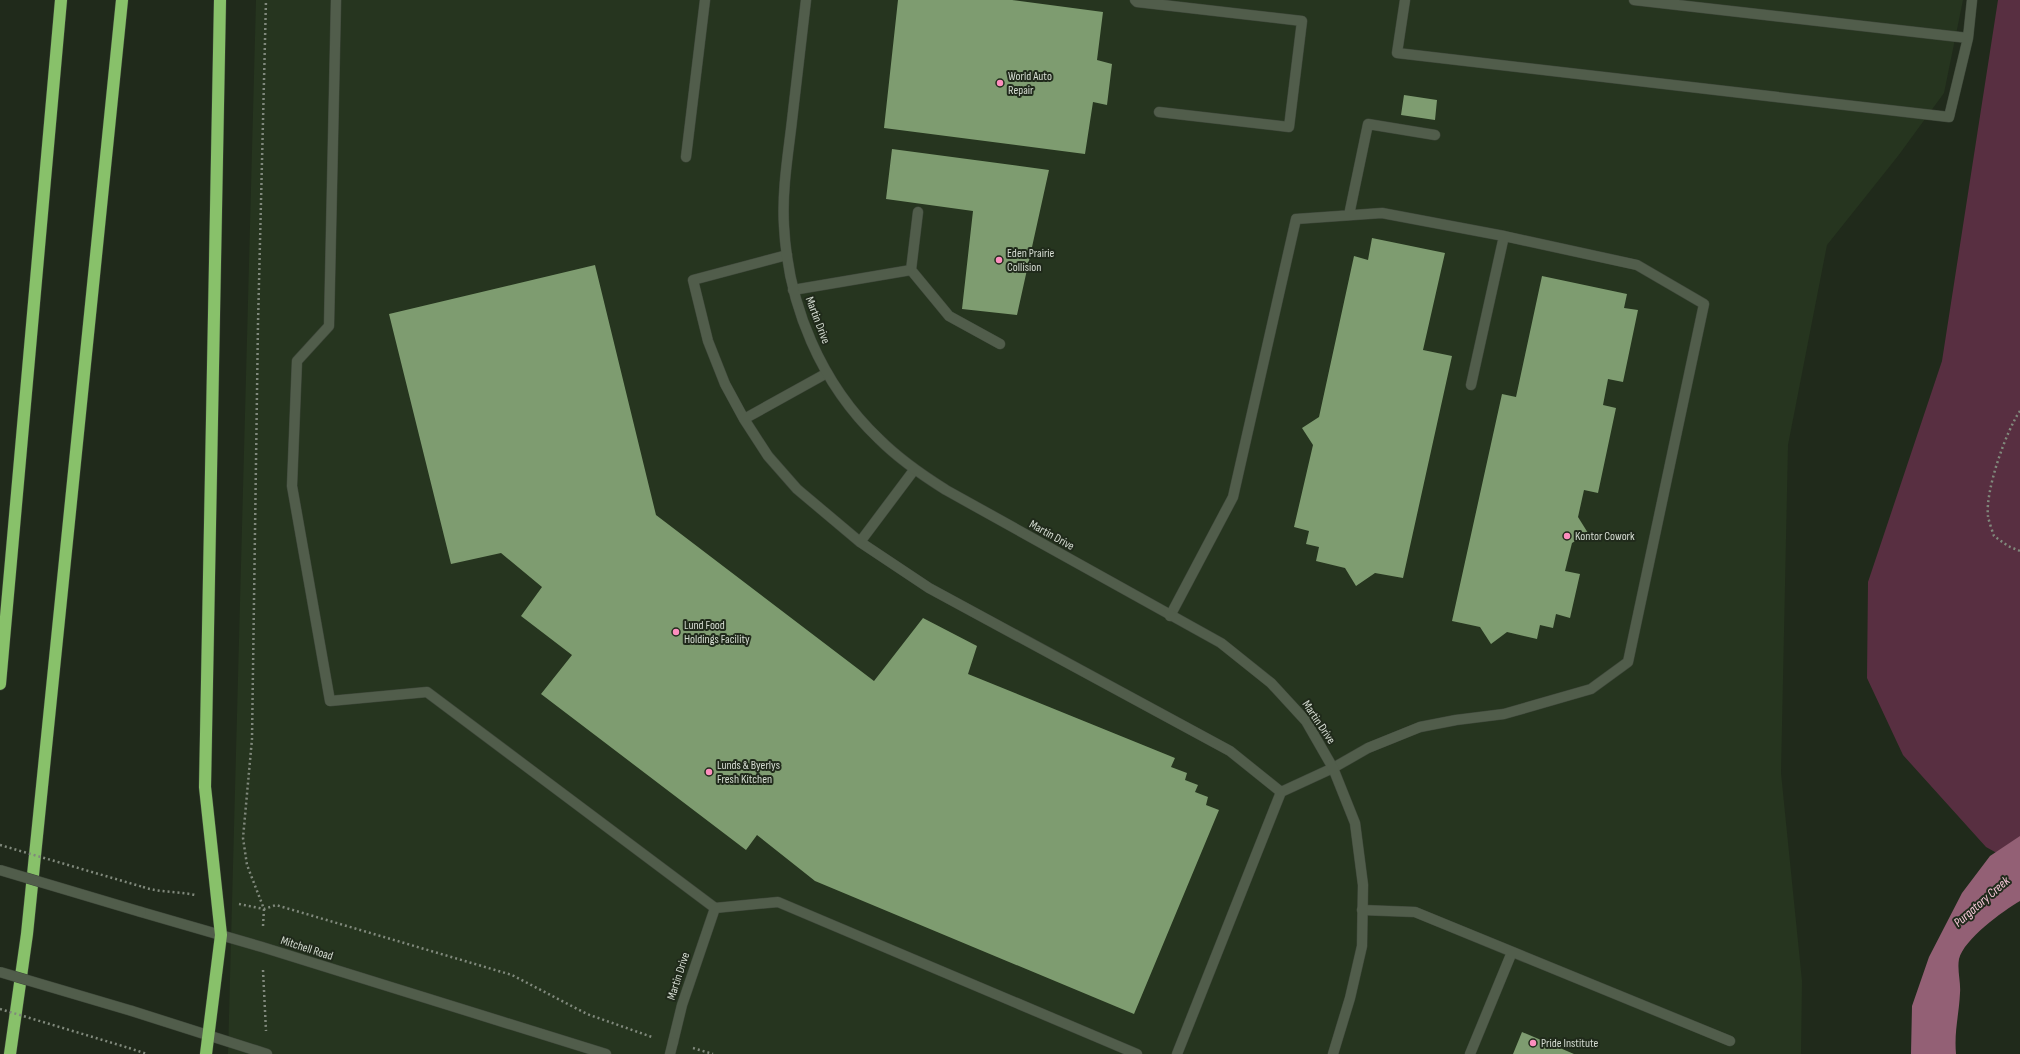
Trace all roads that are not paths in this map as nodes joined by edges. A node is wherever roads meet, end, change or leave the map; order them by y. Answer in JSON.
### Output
{"nodes":[{"id":1,"x":61,"y":0,"type":"edge"},
{"id":2,"x":122,"y":0,"type":"edge"},
{"id":3,"x":220,"y":0,"type":"edge"},
{"id":4,"x":336,"y":0,"type":"edge"},
{"id":5,"x":705,"y":0,"type":"edge"},
{"id":6,"x":806,"y":0,"type":"edge"},
{"id":7,"x":1135,"y":0,"type":"edge"},
{"id":8,"x":1405,"y":0,"type":"edge"},
{"id":9,"x":1634,"y":0,"type":"edge"},
{"id":10,"x":1972,"y":0,"type":"edge"},
{"id":11,"x":1968,"y":38,"type":"junction"},
{"id":12,"x":1159,"y":112,"type":"dead end"},
{"id":13,"x":1435,"y":135,"type":"dead end"},
{"id":14,"x":686,"y":157,"type":"dead end"},
{"id":15,"x":918,"y":212,"type":"dead end"},
{"id":16,"x":1349,"y":216,"type":"junction"},
{"id":17,"x":1504,"y":236,"type":"junction"},
{"id":18,"x":787,"y":255,"type":"junction"},
{"id":19,"x":911,"y":270,"type":"junction"},
{"id":20,"x":793,"y":290,"type":"junction"},
{"id":21,"x":1000,"y":344,"type":"dead end"},
{"id":22,"x":827,"y":373,"type":"junction"},
{"id":23,"x":1472,"y":385,"type":"dead end"},
{"id":24,"x":744,"y":419,"type":"junction"},
{"id":25,"x":914,"y":470,"type":"junction"},
{"id":26,"x":860,"y":542,"type":"junction"},
{"id":27,"x":1170,"y":616,"type":"junction"},
{"id":28,"x":0,"y":684,"type":"edge"},
{"id":29,"x":1333,"y":768,"type":"junction"},
{"id":30,"x":1281,"y":792,"type":"junction"},
{"id":31,"x":0,"y":870,"type":"edge"},
{"id":32,"x":715,"y":908,"type":"junction"},
{"id":33,"x":1362,"y":910,"type":"junction"},
{"id":34,"x":221,"y":936,"type":"junction"},
{"id":35,"x":1512,"y":952,"type":"junction"},
{"id":36,"x":0,"y":972,"type":"edge"},
{"id":37,"x":209,"y":1037,"type":"junction"},
{"id":38,"x":1730,"y":1041,"type":"dead end"},
{"id":39,"x":10,"y":1054,"type":"edge"},
{"id":40,"x":206,"y":1054,"type":"edge"},
{"id":41,"x":267,"y":1054,"type":"edge"},
{"id":42,"x":606,"y":1054,"type":"edge"},
{"id":43,"x":670,"y":1054,"type":"edge"},
{"id":44,"x":1137,"y":1054,"type":"edge"},
{"id":45,"x":1177,"y":1054,"type":"edge"},
{"id":46,"x":1333,"y":1054,"type":"edge"},
{"id":47,"x":1470,"y":1054,"type":"edge"}],
"edges":[{"from":1,"to":28,"type":"highway"},
{"from":2,"to":39,"type":"highway"},
{"from":3,"to":34,"type":"highway"},
{"from":4,"to":32,"type":"street"},
{"from":5,"to":14,"type":"street"},
{"from":6,"to":18,"type":"street","name":"Martin Drive"},
{"from":7,"to":12,"type":"street"},
{"from":8,"to":11,"type":"street"},
{"from":9,"to":11,"type":"street"},
{"from":10,"to":11,"type":"street"},
{"from":13,"to":16,"type":"street"},
{"from":15,"to":19,"type":"street"},
{"from":16,"to":17,"type":"street"},
{"from":16,"to":27,"type":"street"},
{"from":17,"to":23,"type":"street"},
{"from":17,"to":29,"type":"street"},
{"from":18,"to":20,"type":"street","name":"Martin Drive"},
{"from":18,"to":24,"type":"street"},
{"from":19,"to":20,"type":"street"},
{"from":19,"to":21,"type":"street"},
{"from":20,"to":22,"type":"street","name":"Martin Drive"},
{"from":22,"to":24,"type":"street"},
{"from":22,"to":25,"type":"street","name":"Martin Drive"},
{"from":24,"to":26,"type":"street"},
{"from":25,"to":26,"type":"street"},
{"from":25,"to":27,"type":"street","name":"Martin Drive"},
{"from":26,"to":30,"type":"street"},
{"from":27,"to":29,"type":"street","name":"Martin Drive"},
{"from":29,"to":30,"type":"street"},
{"from":29,"to":33,"type":"street","name":"Martin Drive"},
{"from":30,"to":45,"type":"street"},
{"from":31,"to":34,"type":"street","name":"Mitchell Road","bridge":true},
{"from":32,"to":43,"type":"street","name":"Martin Drive"},
{"from":32,"to":44,"type":"street"},
{"from":33,"to":35,"type":"street"},
{"from":33,"to":46,"type":"street","name":"Martin Drive"},
{"from":34,"to":37,"type":"highway"},
{"from":34,"to":42,"type":"street","name":"Mitchell Road"},
{"from":35,"to":38,"type":"street"},
{"from":35,"to":47,"type":"street"},
{"from":36,"to":37,"type":"street","bridge":true},
{"from":37,"to":40,"type":"highway"},
{"from":37,"to":41,"type":"street"}]}
